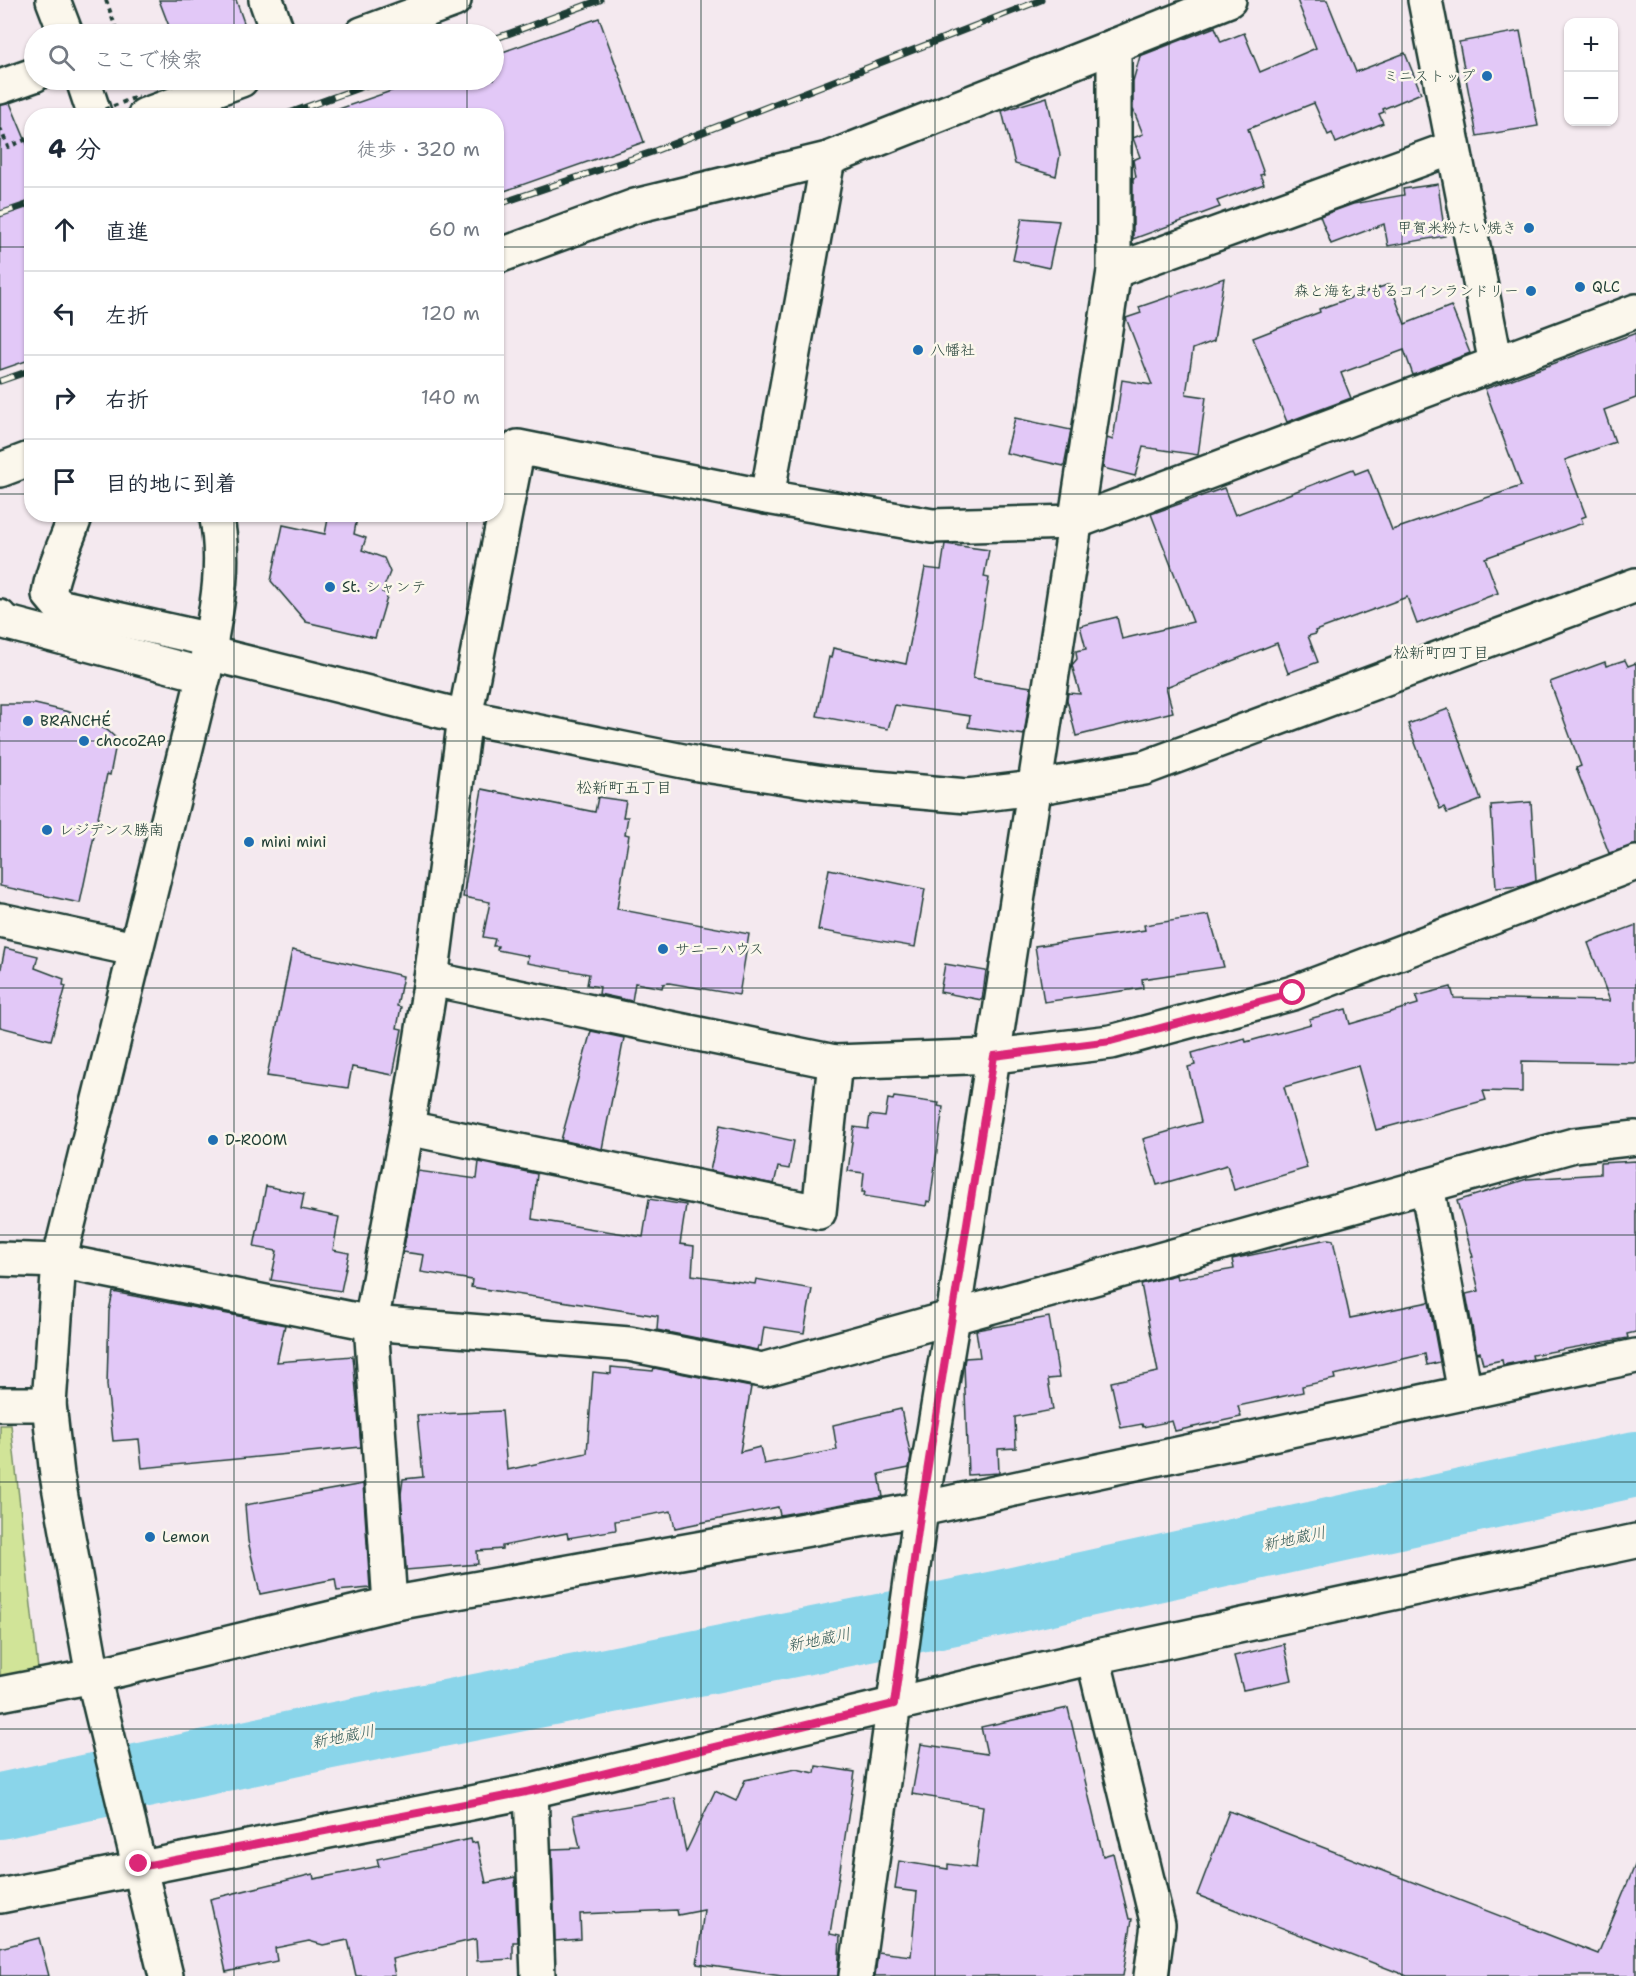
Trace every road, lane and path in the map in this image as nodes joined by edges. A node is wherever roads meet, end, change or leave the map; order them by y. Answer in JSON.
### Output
{"nodes":[{"id":1,"x":53,"y":0,"type":"edge"},
{"id":2,"x":106,"y":0,"type":"edge"},
{"id":3,"x":266,"y":0,"type":"edge"},
{"id":4,"x":454,"y":0,"type":"edge"},
{"id":5,"x":1229,"y":0,"type":"edge"},
{"id":6,"x":1425,"y":0,"type":"edge"},
{"id":7,"x":62,"y":24,"type":"edge"},
{"id":8,"x":114,"y":24,"type":"edge"},
{"id":9,"x":274,"y":24,"type":"edge"},
{"id":10,"x":389,"y":24,"type":"edge"},
{"id":11,"x":1114,"y":46,"type":"junction"},
{"id":12,"x":24,"y":79,"type":"edge"},
{"id":13,"x":0,"y":87,"type":"edge"},
{"id":14,"x":86,"y":90,"type":"edge"},
{"id":15,"x":201,"y":90,"type":"edge"},
{"id":16,"x":142,"y":105,"type":"edge"},
{"id":17,"x":92,"y":108,"type":"edge"},
{"id":18,"x":127,"y":108,"type":"edge"},
{"id":19,"x":0,"y":129,"type":"edge"},
{"id":20,"x":24,"y":140,"type":"edge"},
{"id":21,"x":1452,"y":148,"type":"junction"},
{"id":22,"x":828,"y":159,"type":"junction"},
{"id":23,"x":504,"y":254,"type":"edge"},
{"id":24,"x":1114,"y":271,"type":"junction"},
{"id":25,"x":1636,"y":310,"type":"edge"},
{"id":26,"x":1496,"y":364,"type":"junction"},
{"id":27,"x":24,"y":461,"type":"edge"},
{"id":28,"x":0,"y":470,"type":"edge"},
{"id":29,"x":504,"y":472,"type":"edge"},
{"id":30,"x":767,"y":497,"type":"junction"},
{"id":31,"x":73,"y":522,"type":"edge"},
{"id":32,"x":218,"y":522,"type":"edge"},
{"id":33,"x":496,"y":522,"type":"edge"},
{"id":34,"x":1075,"y":522,"type":"junction"},
{"id":35,"x":1636,"y":585,"type":"edge"},
{"id":36,"x":0,"y":618,"type":"edge"},
{"id":37,"x":208,"y":656,"type":"junction"},
{"id":38,"x":465,"y":717,"type":"junction"},
{"id":39,"x":1034,"y":788,"type":"junction"},
{"id":40,"x":1636,"y":863,"type":"edge"},
{"id":41,"x":0,"y":920,"type":"edge"},
{"id":42,"x":134,"y":949,"type":"junction"},
{"id":43,"x":431,"y":979,"type":"junction"},
{"id":44,"x":994,"y":1056,"type":"junction"},
{"id":45,"x":834,"y":1062,"type":"junction"},
{"id":46,"x":407,"y":1128,"type":"junction"},
{"id":47,"x":1636,"y":1138,"type":"edge"},
{"id":48,"x":1427,"y":1186,"type":"junction"},
{"id":49,"x":0,"y":1259,"type":"edge"},
{"id":50,"x":58,"y":1261,"type":"junction"},
{"id":51,"x":953,"y":1317,"type":"junction"},
{"id":52,"x":371,"y":1323,"type":"junction"},
{"id":53,"x":1636,"y":1356,"type":"edge"},
{"id":54,"x":1465,"y":1393,"type":"junction"},
{"id":55,"x":0,"y":1404,"type":"edge"},
{"id":56,"x":49,"y":1404,"type":"junction"},
{"id":57,"x":921,"y":1509,"type":"junction"},
{"id":58,"x":1636,"y":1540,"type":"edge"},
{"id":59,"x":390,"y":1604,"type":"junction"},
{"id":60,"x":1093,"y":1657,"type":"junction"},
{"id":61,"x":93,"y":1677,"type":"junction"},
{"id":62,"x":896,"y":1690,"type":"junction"},
{"id":63,"x":0,"y":1694,"type":"edge"},
{"id":64,"x":531,"y":1791,"type":"junction"},
{"id":65,"x":139,"y":1866,"type":"junction"},
{"id":66,"x":0,"y":1896,"type":"edge"},
{"id":67,"x":166,"y":1976,"type":"edge"},
{"id":68,"x":538,"y":1976,"type":"edge"},
{"id":69,"x":856,"y":1976,"type":"edge"},
{"id":70,"x":1151,"y":1976,"type":"edge"}],
"edges":[{"from":1,"to":7,"type":"street"},
{"from":2,"to":8,"type":"path"},
{"from":3,"to":9,"type":"street"},
{"from":4,"to":10,"type":"street"},
{"from":5,"to":11,"type":"street"},
{"from":6,"to":21,"type":"street"},
{"from":11,"to":22,"type":"street"},
{"from":11,"to":24,"type":"street"},
{"from":12,"to":13,"type":"street"},
{"from":14,"to":17,"type":"street"},
{"from":15,"to":16,"type":"street"},
{"from":16,"to":18,"type":"path","bridge":true},
{"from":19,"to":20,"type":"path"},
{"from":21,"to":24,"type":"street"},
{"from":21,"to":26,"type":"street"},
{"from":22,"to":23,"type":"street"},
{"from":22,"to":30,"type":"street"},
{"from":24,"to":34,"type":"street"},
{"from":25,"to":26,"type":"street"},
{"from":26,"to":34,"type":"street"},
{"from":27,"to":28,"type":"street"},
{"from":29,"to":30,"type":"street"},
{"from":30,"to":34,"type":"street"},
{"from":31,"to":37,"type":"street"},
{"from":32,"to":37,"type":"street"},
{"from":33,"to":38,"type":"street"},
{"from":34,"to":39,"type":"street"},
{"from":35,"to":39,"type":"street"},
{"from":36,"to":37,"type":"street"},
{"from":37,"to":38,"type":"street"},
{"from":37,"to":42,"type":"street"},
{"from":38,"to":39,"type":"street"},
{"from":38,"to":43,"type":"street"},
{"from":39,"to":44,"type":"street"},
{"from":40,"to":44,"type":"street"},
{"from":41,"to":42,"type":"street"},
{"from":42,"to":50,"type":"street"},
{"from":43,"to":45,"type":"street"},
{"from":43,"to":46,"type":"street"},
{"from":44,"to":45,"type":"street"},
{"from":44,"to":51,"type":"street"},
{"from":45,"to":46,"type":"street"},
{"from":46,"to":52,"type":"street"},
{"from":47,"to":48,"type":"street"},
{"from":48,"to":51,"type":"street"},
{"from":48,"to":54,"type":"street"},
{"from":49,"to":50,"type":"street"},
{"from":50,"to":52,"type":"street"},
{"from":50,"to":56,"type":"street"},
{"from":51,"to":52,"type":"street"},
{"from":51,"to":57,"type":"street"},
{"from":52,"to":59,"type":"street"},
{"from":53,"to":54,"type":"street"},
{"from":54,"to":57,"type":"street"},
{"from":55,"to":56,"type":"street"},
{"from":56,"to":61,"type":"street"},
{"from":57,"to":59,"type":"street"},
{"from":57,"to":62,"type":"street"},
{"from":58,"to":60,"type":"street"},
{"from":59,"to":61,"type":"street"},
{"from":60,"to":62,"type":"street"},
{"from":60,"to":70,"type":"street"},
{"from":61,"to":63,"type":"street"},
{"from":61,"to":65,"type":"street"},
{"from":62,"to":64,"type":"street"},
{"from":62,"to":69,"type":"street"},
{"from":64,"to":65,"type":"street"},
{"from":64,"to":68,"type":"street"},
{"from":65,"to":66,"type":"street"},
{"from":65,"to":67,"type":"street"}]}
